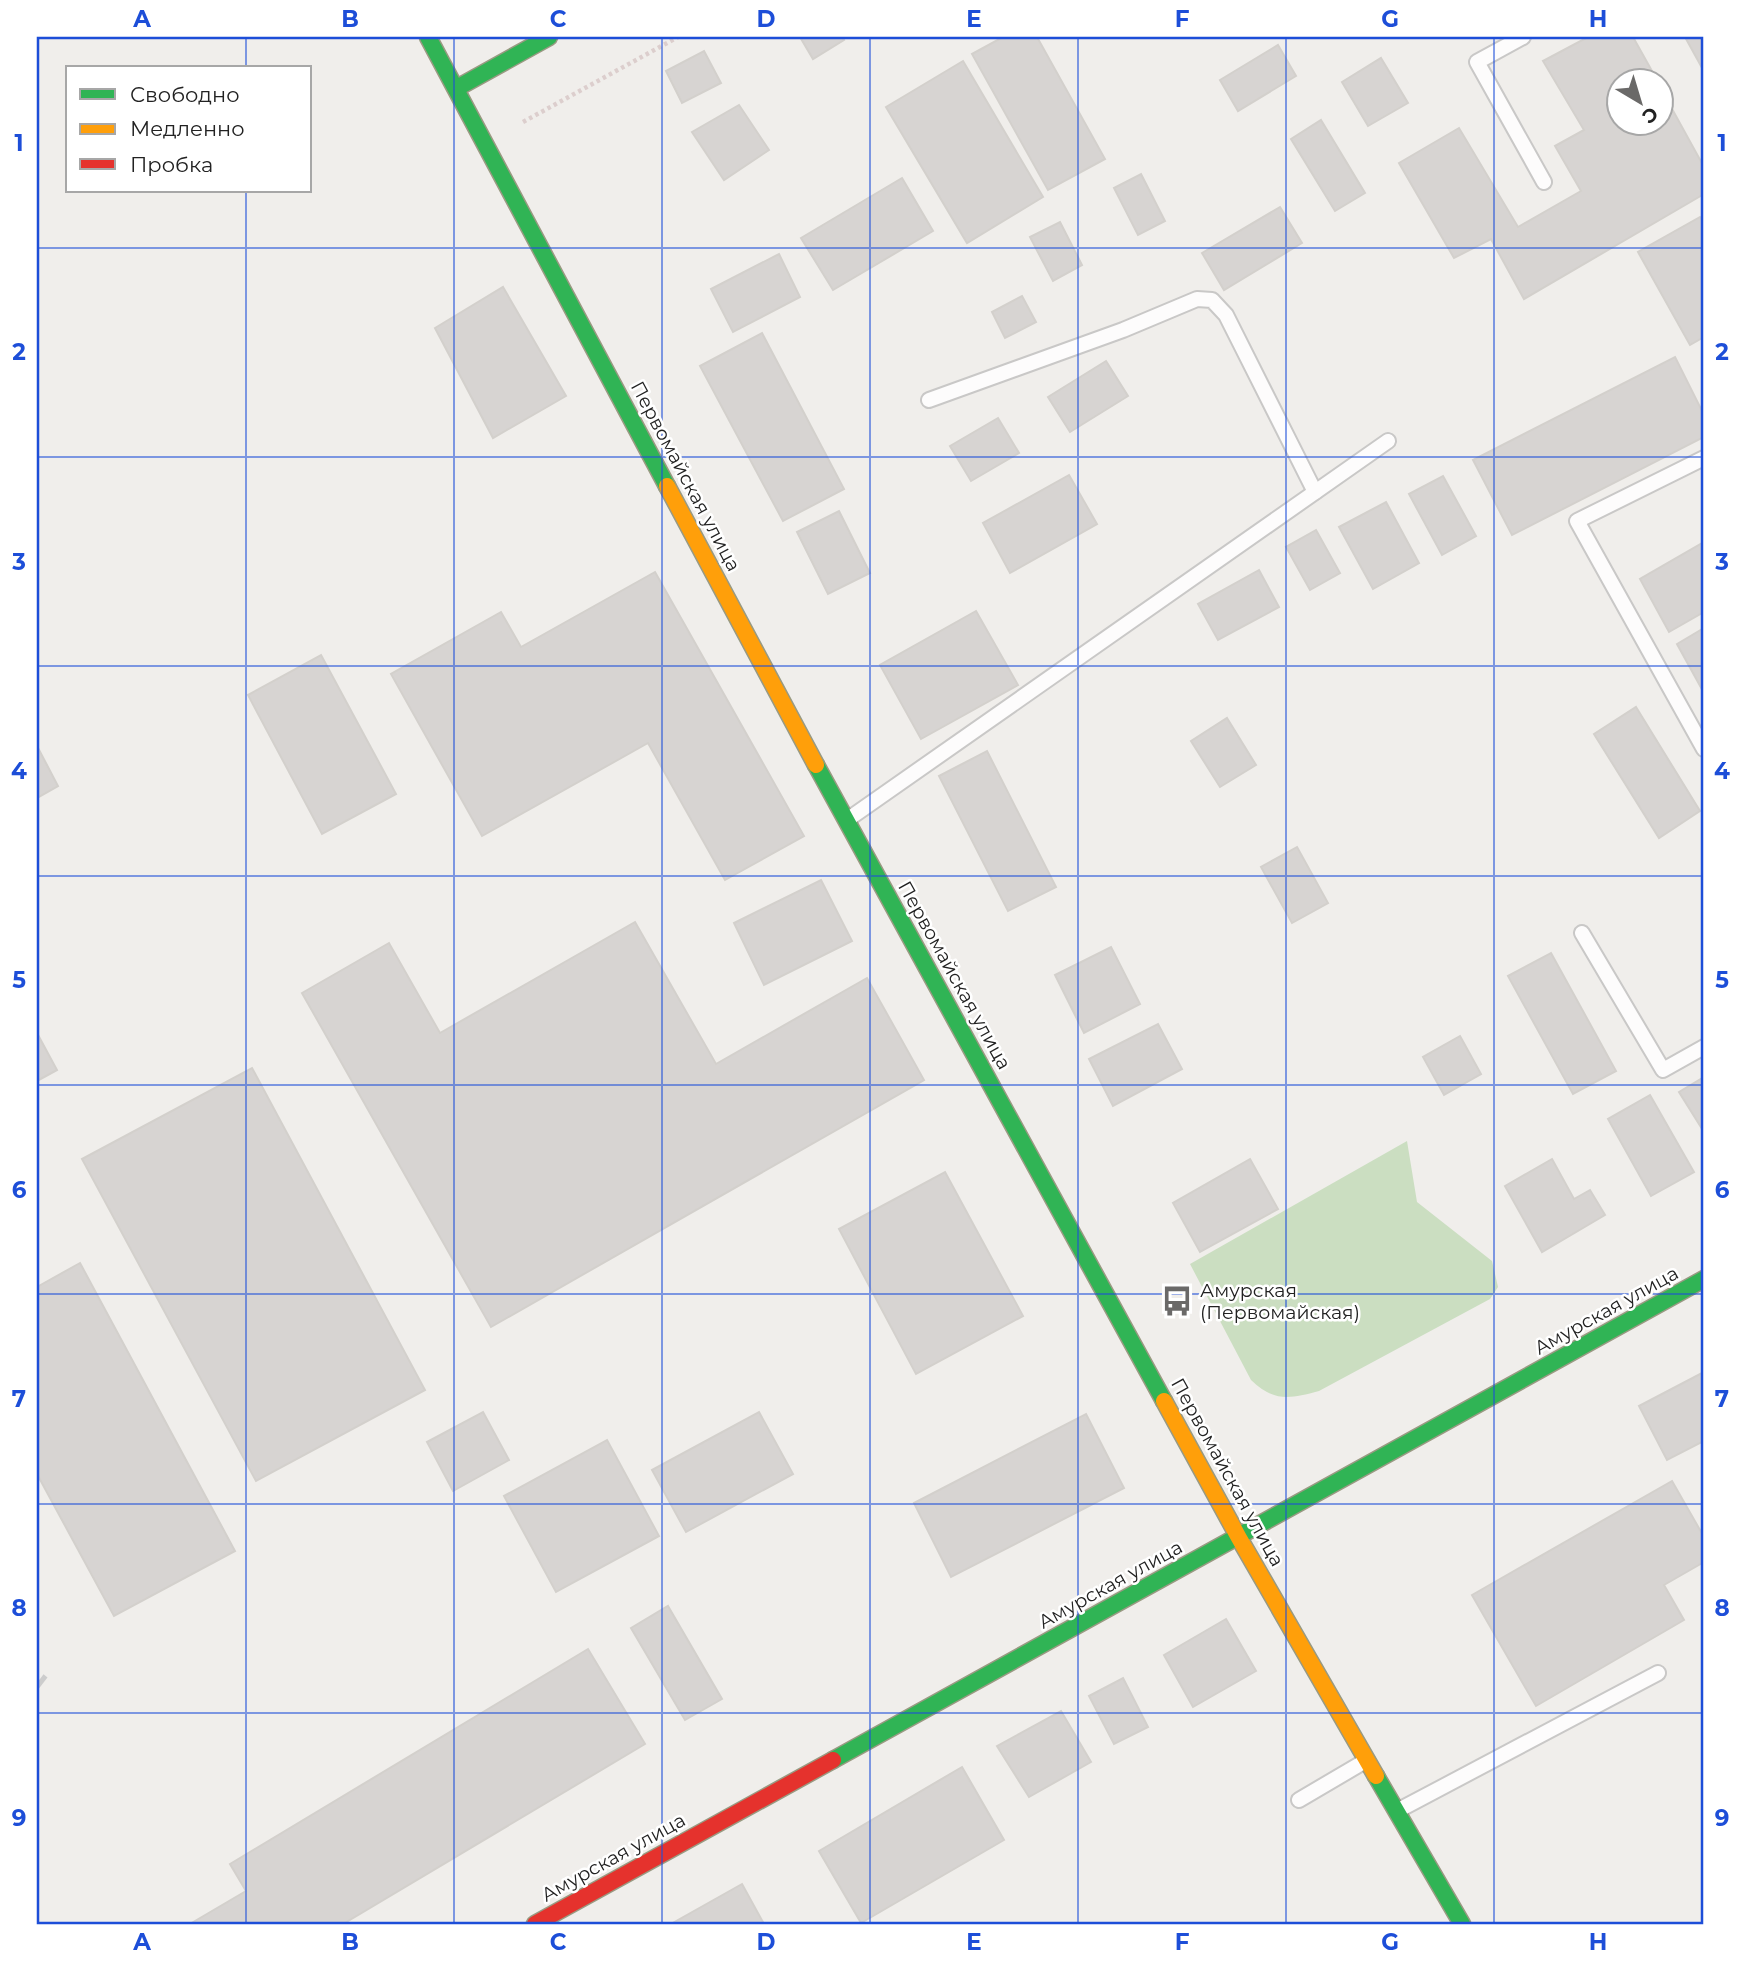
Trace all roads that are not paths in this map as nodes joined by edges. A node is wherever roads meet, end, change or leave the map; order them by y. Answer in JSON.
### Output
{"nodes":[{"id":1,"x":428,"y":37,"type":"edge"},
{"id":2,"x":549,"y":37,"type":"edge"},
{"id":3,"x":1523,"y":37,"type":"edge"},
{"id":4,"x":457,"y":88,"type":"junction"},
{"id":5,"x":1545,"y":182,"type":"dead end"},
{"id":6,"x":929,"y":400,"type":"dead end"},
{"id":7,"x":1388,"y":441,"type":"dead end"},
{"id":8,"x":1704,"y":458,"type":"edge"},
{"id":9,"x":1315,"y":492,"type":"junction"},
{"id":10,"x":1704,"y":750,"type":"edge"},
{"id":11,"x":846,"y":821,"type":"junction"},
{"id":12,"x":1582,"y":933,"type":"dead end"},
{"id":13,"x":1704,"y":1047,"type":"edge"},
{"id":14,"x":1704,"y":1279,"type":"edge"},
{"id":15,"x":1239,"y":1538,"type":"junction"},
{"id":16,"x":1658,"y":1673,"type":"dead end"},
{"id":17,"x":1367,"y":1760,"type":"junction"},
{"id":18,"x":1299,"y":1800,"type":"dead end"},
{"id":19,"x":1397,"y":1811,"type":"junction"},
{"id":20,"x":535,"y":1924,"type":"edge"},
{"id":21,"x":1462,"y":1924,"type":"edge"}],
"edges":[{"from":1,"to":4,"type":"street","name":"Первомайская улица"},
{"from":2,"to":4,"type":"street"},
{"from":3,"to":5,"type":"lane"},
{"from":4,"to":11,"type":"street","name":"Первомайская улица"},
{"from":6,"to":9,"type":"lane"},
{"from":7,"to":9,"type":"lane"},
{"from":8,"to":10,"type":"lane"},
{"from":9,"to":11,"type":"lane"},
{"from":11,"to":15,"type":"street","name":"Первомайская улица"},
{"from":12,"to":13,"type":"lane"},
{"from":14,"to":15,"type":"street","name":"Амурская улица"},
{"from":15,"to":17,"type":"street","name":"Первомайская улица"},
{"from":15,"to":20,"type":"street","name":"Амурская улица"},
{"from":16,"to":19,"type":"lane"},
{"from":17,"to":18,"type":"lane"},
{"from":17,"to":19,"type":"street","name":"Первомайская улица"},
{"from":19,"to":21,"type":"street","name":"Первомайская улица"}]}
